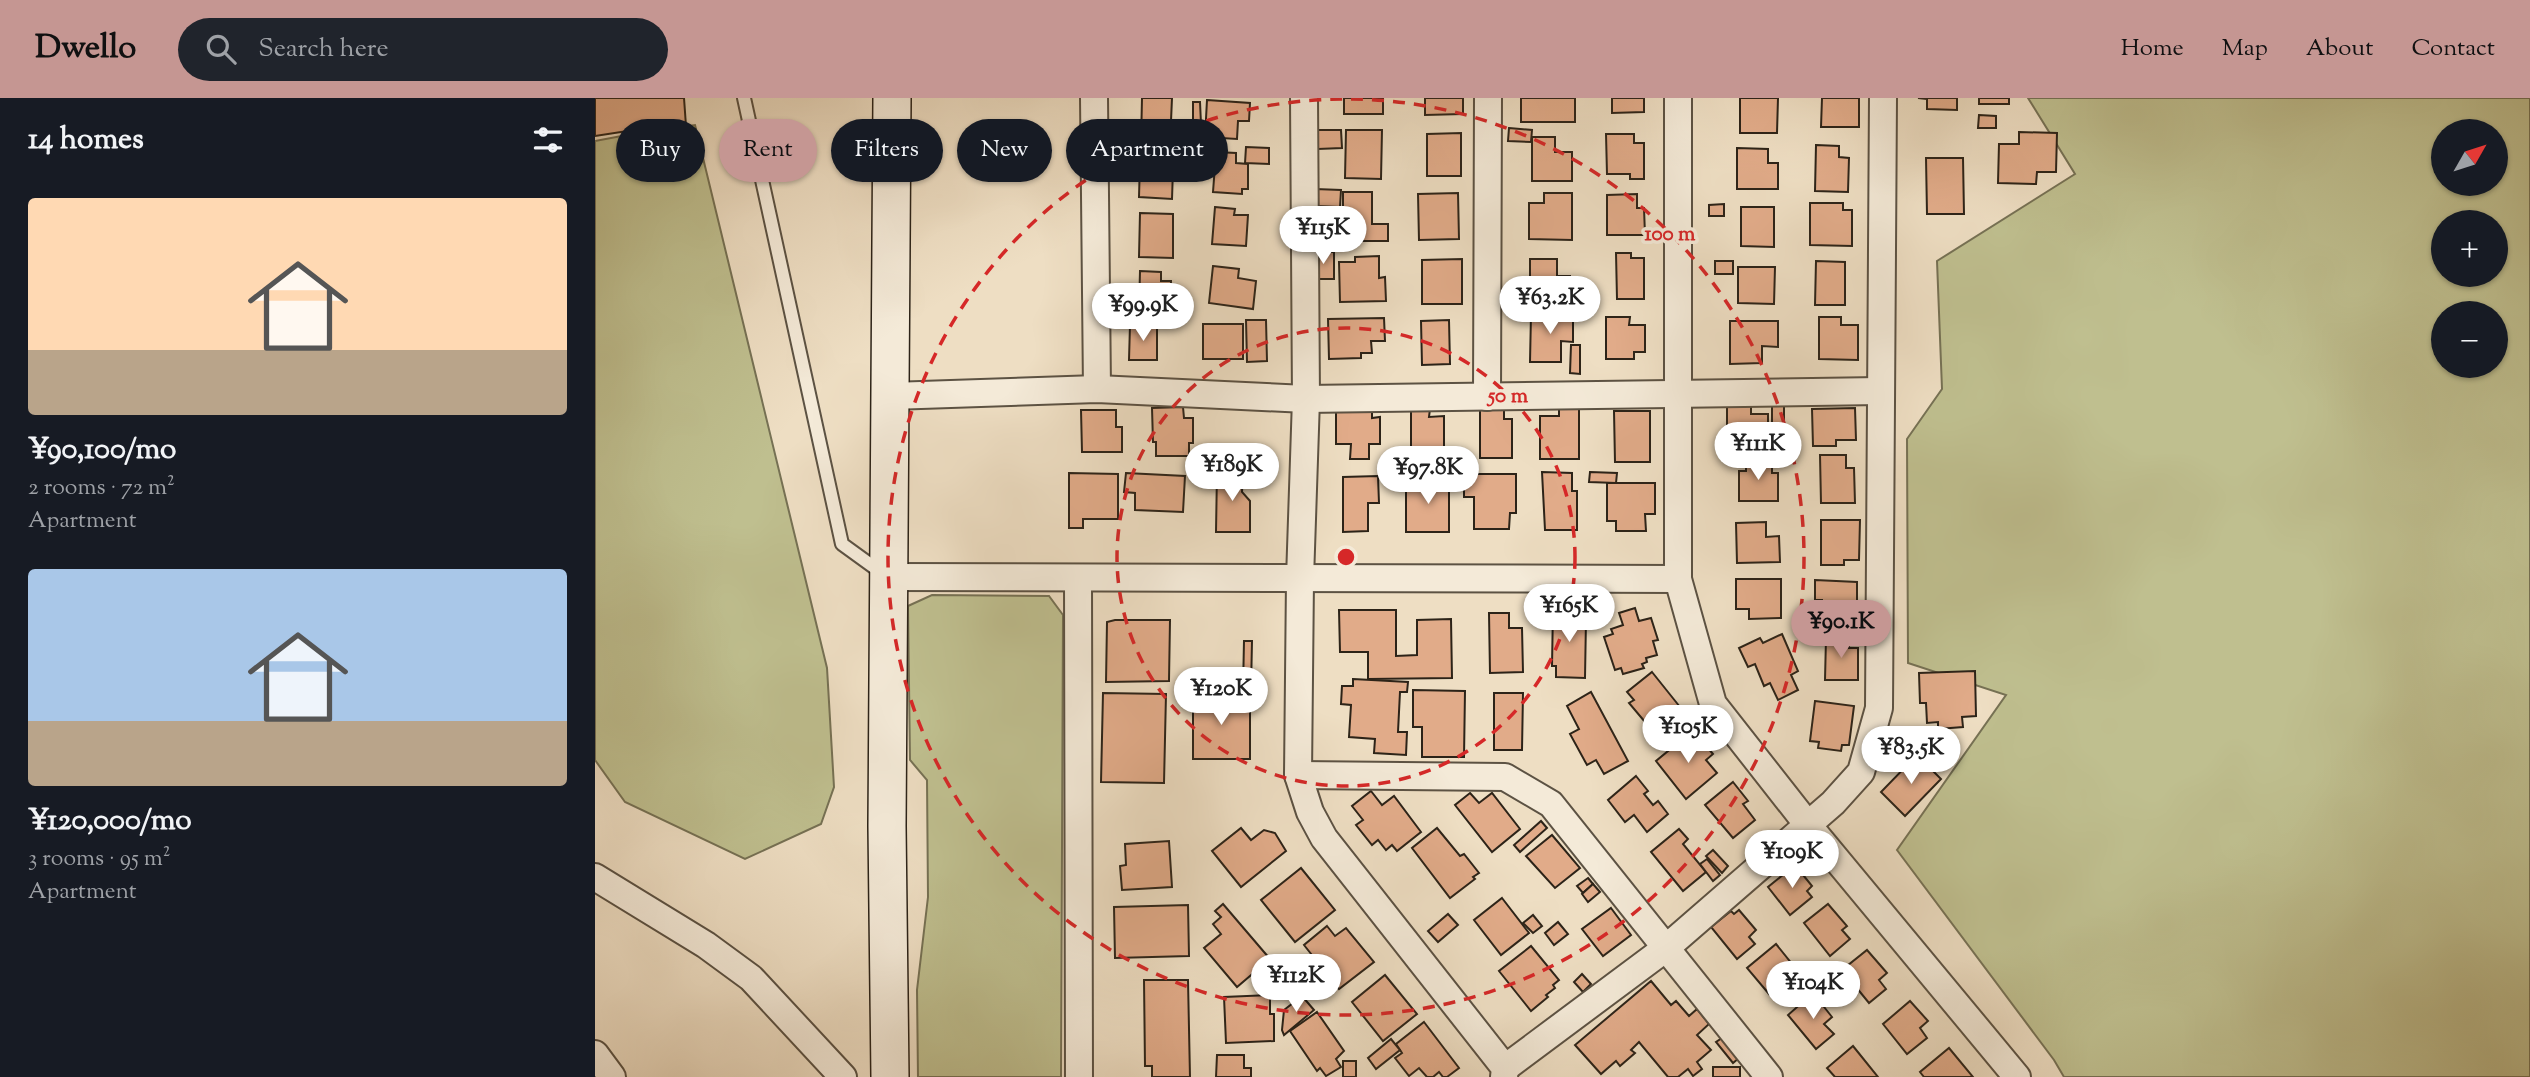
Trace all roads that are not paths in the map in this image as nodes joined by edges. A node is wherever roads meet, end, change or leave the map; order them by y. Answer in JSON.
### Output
{"nodes":[{"id":1,"x":744,"y":98,"type":"edge"},
{"id":2,"x":892,"y":98,"type":"edge"},
{"id":3,"x":1094,"y":98,"type":"edge"},
{"id":4,"x":1304,"y":98,"type":"edge"},
{"id":5,"x":1488,"y":98,"type":"edge"},
{"id":6,"x":1678,"y":98,"type":"edge"},
{"id":7,"x":1883,"y":98,"type":"edge"},
{"id":8,"x":1097,"y":389,"type":"junction"},
{"id":9,"x":1880,"y":391,"type":"junction"},
{"id":10,"x":1678,"y":395,"type":"junction"},
{"id":11,"x":891,"y":396,"type":"junction"},
{"id":12,"x":1487,"y":397,"type":"junction"},
{"id":13,"x":1306,"y":399,"type":"junction"},
{"id":14,"x":888,"y":577,"type":"junction"},
{"id":15,"x":1078,"y":578,"type":"junction"},
{"id":16,"x":1300,"y":579,"type":"junction"},
{"id":17,"x":1678,"y":579,"type":"junction"},
{"id":18,"x":1298,"y":775,"type":"junction"},
{"id":19,"x":1808,"y":825,"type":"junction"},
{"id":20,"x":595,"y":877,"type":"edge"},
{"id":21,"x":1665,"y":948,"type":"junction"},
{"id":22,"x":595,"y":1054,"type":"edge"},
{"id":23,"x":1504,"y":1072,"type":"edge"},
{"id":24,"x":612,"y":1077,"type":"edge"},
{"id":25,"x":843,"y":1077,"type":"edge"},
{"id":26,"x":890,"y":1077,"type":"edge"},
{"id":27,"x":1079,"y":1077,"type":"edge"},
{"id":28,"x":1769,"y":1077,"type":"edge"},
{"id":29,"x":2017,"y":1077,"type":"edge"}],
"edges":[{"from":1,"to":14,"type":"lane"},
{"from":2,"to":11,"type":"street"},
{"from":3,"to":8,"type":"street"},
{"from":4,"to":13,"type":"street"},
{"from":5,"to":12,"type":"street"},
{"from":6,"to":10,"type":"street"},
{"from":7,"to":9,"type":"street"},
{"from":8,"to":11,"type":"street"},
{"from":8,"to":13,"type":"street"},
{"from":9,"to":10,"type":"street"},
{"from":9,"to":19,"type":"street"},
{"from":10,"to":12,"type":"street"},
{"from":10,"to":17,"type":"street"},
{"from":11,"to":14,"type":"street"},
{"from":12,"to":13,"type":"street"},
{"from":13,"to":16,"type":"street"},
{"from":14,"to":15,"type":"street"},
{"from":14,"to":26,"type":"street"},
{"from":15,"to":16,"type":"street"},
{"from":15,"to":27,"type":"street"},
{"from":16,"to":17,"type":"street"},
{"from":16,"to":18,"type":"street"},
{"from":17,"to":19,"type":"street"},
{"from":18,"to":21,"type":"street"},
{"from":18,"to":23,"type":"street"},
{"from":19,"to":21,"type":"street"},
{"from":19,"to":29,"type":"street"},
{"from":20,"to":25,"type":"street"},
{"from":21,"to":23,"type":"street"},
{"from":21,"to":28,"type":"street"},
{"from":22,"to":24,"type":"street"}]}
